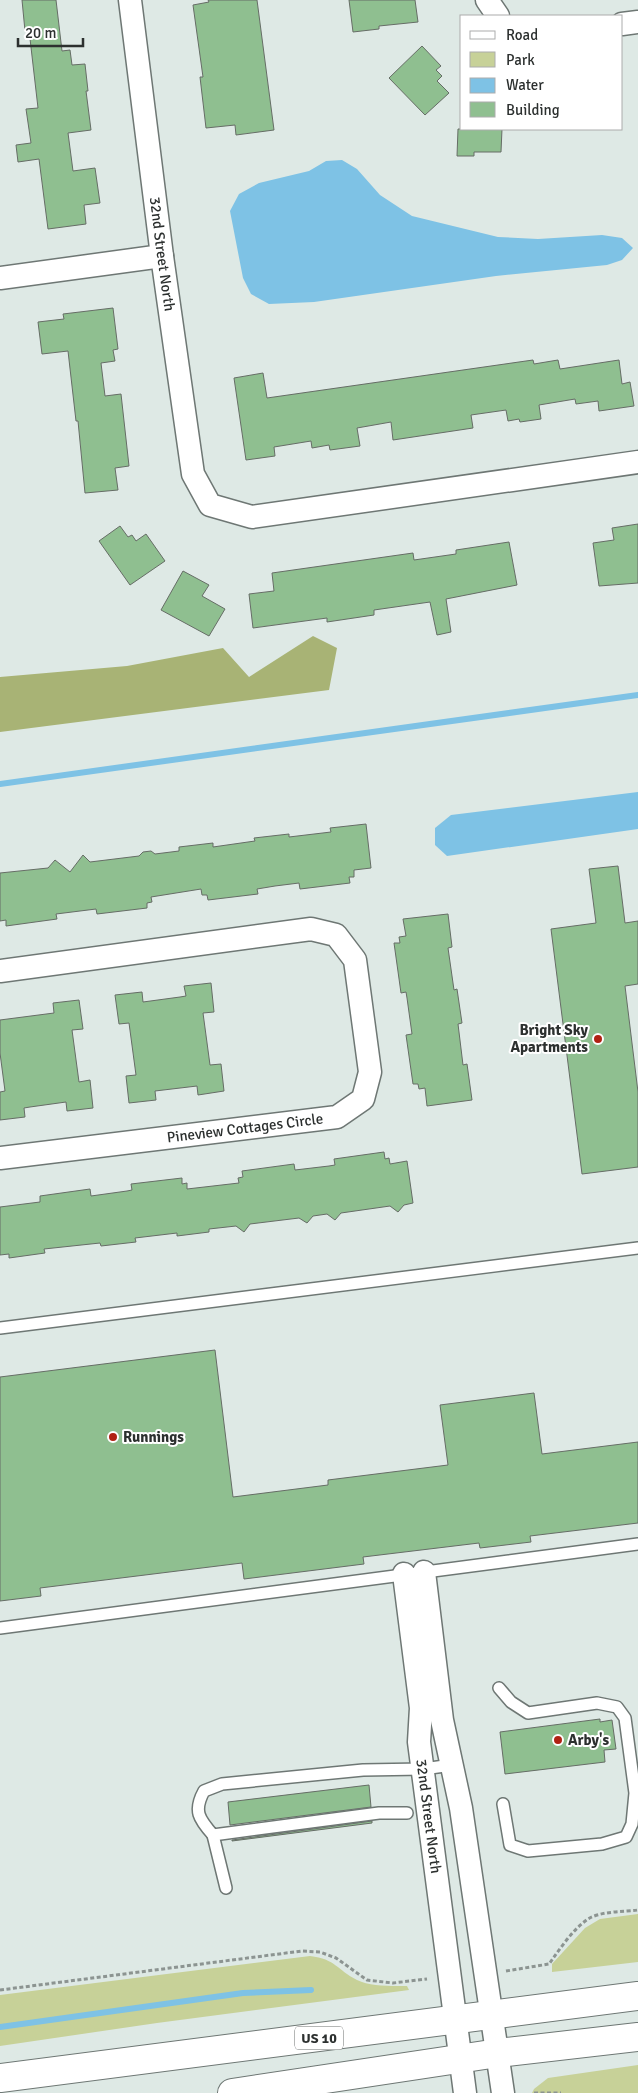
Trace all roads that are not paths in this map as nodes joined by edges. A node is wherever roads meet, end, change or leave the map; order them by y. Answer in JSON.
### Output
{"nodes":[{"id":1,"x":130,"y":0,"type":"edge"},
{"id":2,"x":487,"y":0,"type":"edge"},
{"id":3,"x":497,"y":15,"type":"edge"},
{"id":4,"x":638,"y":22,"type":"edge"},
{"id":5,"x":623,"y":24,"type":"edge"},
{"id":6,"x":162,"y":256,"type":"junction"},
{"id":7,"x":0,"y":278,"type":"edge"},
{"id":8,"x":638,"y":462,"type":"edge"},
{"id":9,"x":0,"y":971,"type":"edge"},
{"id":10,"x":0,"y":1158,"type":"edge"},
{"id":11,"x":638,"y":1248,"type":"edge"},
{"id":12,"x":0,"y":1328,"type":"edge"},
{"id":13,"x":638,"y":1544,"type":"edge"},
{"id":14,"x":414,"y":1573,"type":"junction"},
{"id":15,"x":0,"y":1628,"type":"edge"},
{"id":16,"x":498,"y":1688,"type":"dead end"},
{"id":17,"x":452,"y":1765,"type":"junction"},
{"id":18,"x":422,"y":1769,"type":"junction"},
{"id":19,"x":503,"y":1804,"type":"dead end"},
{"id":20,"x":407,"y":1813,"type":"dead end"},
{"id":21,"x":213,"y":1835,"type":"junction"},
{"id":22,"x":226,"y":1888,"type":"dead end"},
{"id":23,"x":638,"y":1996,"type":"edge"},
{"id":24,"x":492,"y":2016,"type":"junction"},
{"id":25,"x":456,"y":2020,"type":"junction"},
{"id":26,"x":638,"y":2037,"type":"edge"},
{"id":27,"x":498,"y":2053,"type":"junction"},
{"id":28,"x":460,"y":2059,"type":"junction"},
{"id":29,"x":0,"y":2078,"type":"edge"},
{"id":30,"x":232,"y":2093,"type":"edge"},
{"id":31,"x":465,"y":2093,"type":"edge"},
{"id":32,"x":503,"y":2093,"type":"edge"}],
"edges":[{"from":1,"to":6,"type":"street","name":"32nd Street North"},
{"from":2,"to":3,"type":"street"},
{"from":4,"to":5,"type":"street"},
{"from":6,"to":7,"type":"street"},
{"from":6,"to":8,"type":"street","name":"32nd Street North"},
{"from":9,"to":10,"type":"street","name":"Pineview Cottages Circle"},
{"from":11,"to":12,"type":"lane"},
{"from":13,"to":14,"type":"lane"},
{"from":14,"to":15,"type":"lane"},
{"from":14,"to":17,"type":"street","name":"32nd Street North"},
{"from":14,"to":18,"type":"street","name":"32nd Street North"},
{"from":16,"to":19,"type":"lane"},
{"from":17,"to":18,"type":"lane"},
{"from":17,"to":24,"type":"street","name":"32nd Street North"},
{"from":18,"to":21,"type":"lane"},
{"from":18,"to":25,"type":"street","name":"32nd Street North"},
{"from":20,"to":21,"type":"lane"},
{"from":21,"to":22,"type":"lane"},
{"from":23,"to":24,"type":"main road","number":"US 10"},
{"from":24,"to":25,"type":"main road","number":"US 10"},
{"from":24,"to":27,"type":"street","name":"32nd Street North"},
{"from":25,"to":28,"type":"street","name":"32nd Street North"},
{"from":25,"to":29,"type":"main road","number":"US 10"},
{"from":26,"to":27,"type":"main road"},
{"from":27,"to":28,"type":"main road"},
{"from":27,"to":32,"type":"street","name":"32nd Street North"},
{"from":28,"to":30,"type":"main road"},
{"from":28,"to":31,"type":"street","name":"32nd Street North"}]}
